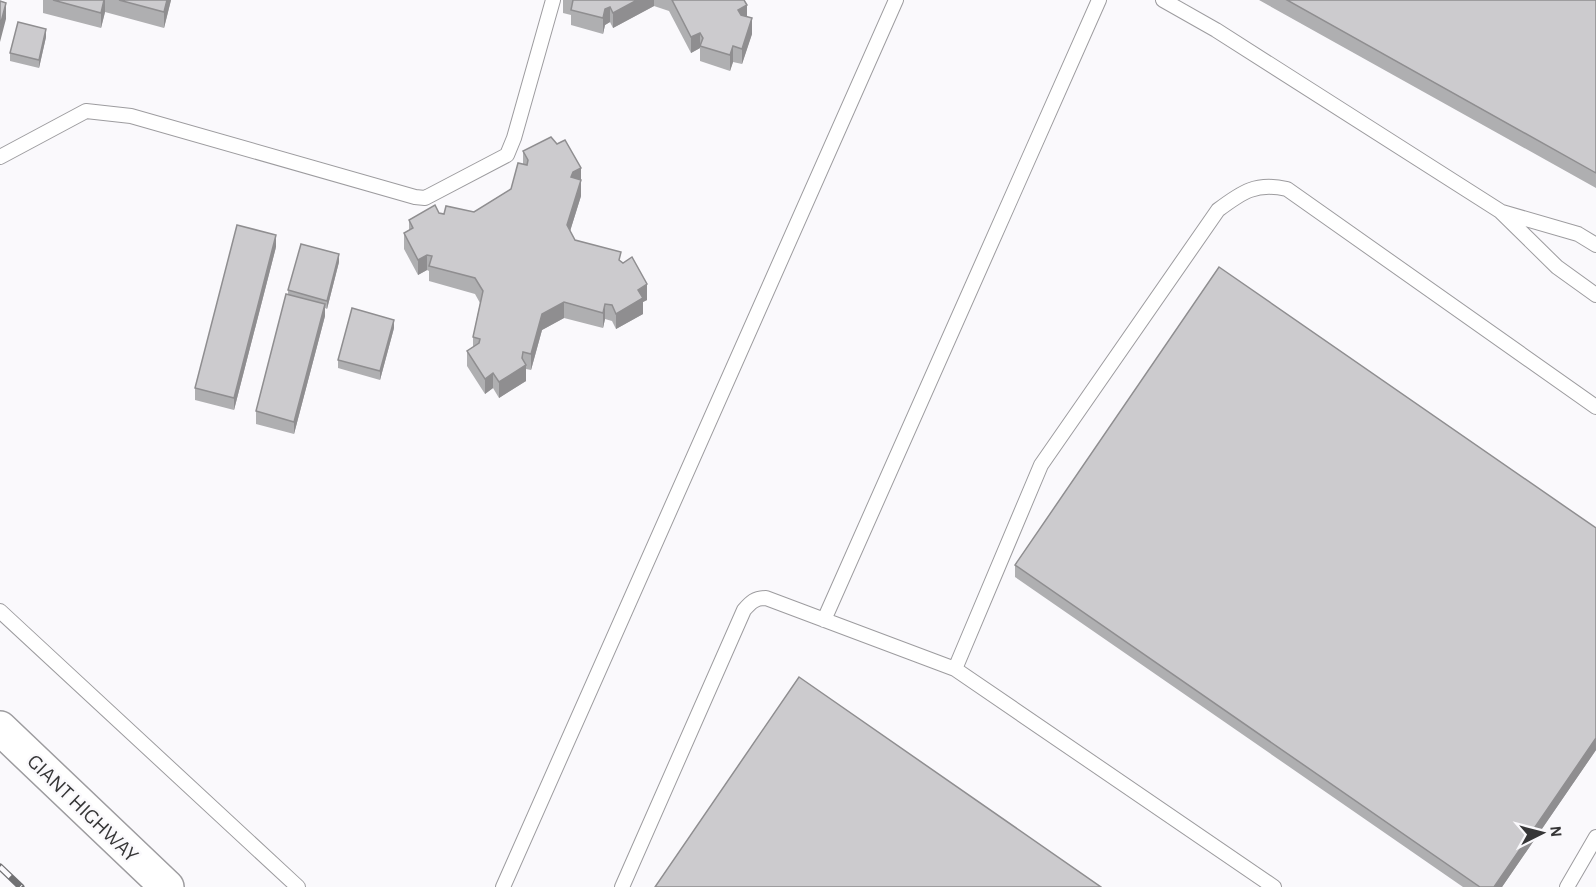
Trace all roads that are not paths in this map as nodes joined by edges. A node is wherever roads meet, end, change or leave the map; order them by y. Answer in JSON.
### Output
{"nodes":[{"id":1,"x":553,"y":0,"type":"edge"},
{"id":2,"x":896,"y":0,"type":"edge"},
{"id":3,"x":1099,"y":0,"type":"edge"},
{"id":4,"x":1163,"y":0,"type":"edge"},
{"id":5,"x":0,"y":157,"type":"edge"},
{"id":6,"x":1500,"y":211,"type":"junction"},
{"id":7,"x":1596,"y":245,"type":"edge"},
{"id":8,"x":1596,"y":295,"type":"edge"},
{"id":9,"x":1596,"y":407,"type":"edge"},
{"id":10,"x":0,"y":610,"type":"edge"},
{"id":11,"x":824,"y":620,"type":"junction"},
{"id":12,"x":955,"y":669,"type":"junction"},
{"id":13,"x":0,"y":728,"type":"edge"},
{"id":14,"x":1596,"y":837,"type":"edge"},
{"id":15,"x":167,"y":887,"type":"edge"},
{"id":16,"x":298,"y":887,"type":"edge"},
{"id":17,"x":503,"y":887,"type":"edge"},
{"id":18,"x":622,"y":887,"type":"edge"},
{"id":19,"x":1274,"y":887,"type":"edge"},
{"id":20,"x":1567,"y":887,"type":"edge"}],
"edges":[{"from":1,"to":5,"type":"lane"},
{"from":2,"to":17,"type":"lane"},
{"from":3,"to":11,"type":"lane"},
{"from":4,"to":6,"type":"lane"},
{"from":6,"to":7,"type":"lane"},
{"from":6,"to":8,"type":"lane"},
{"from":9,"to":12,"type":"lane"},
{"from":10,"to":16,"type":"lane"},
{"from":11,"to":12,"type":"lane"},
{"from":11,"to":18,"type":"lane"},
{"from":12,"to":19,"type":"lane"},
{"from":13,"to":15,"type":"street","name":"GIANT HIGHWAY"},
{"from":14,"to":20,"type":"lane"}]}
